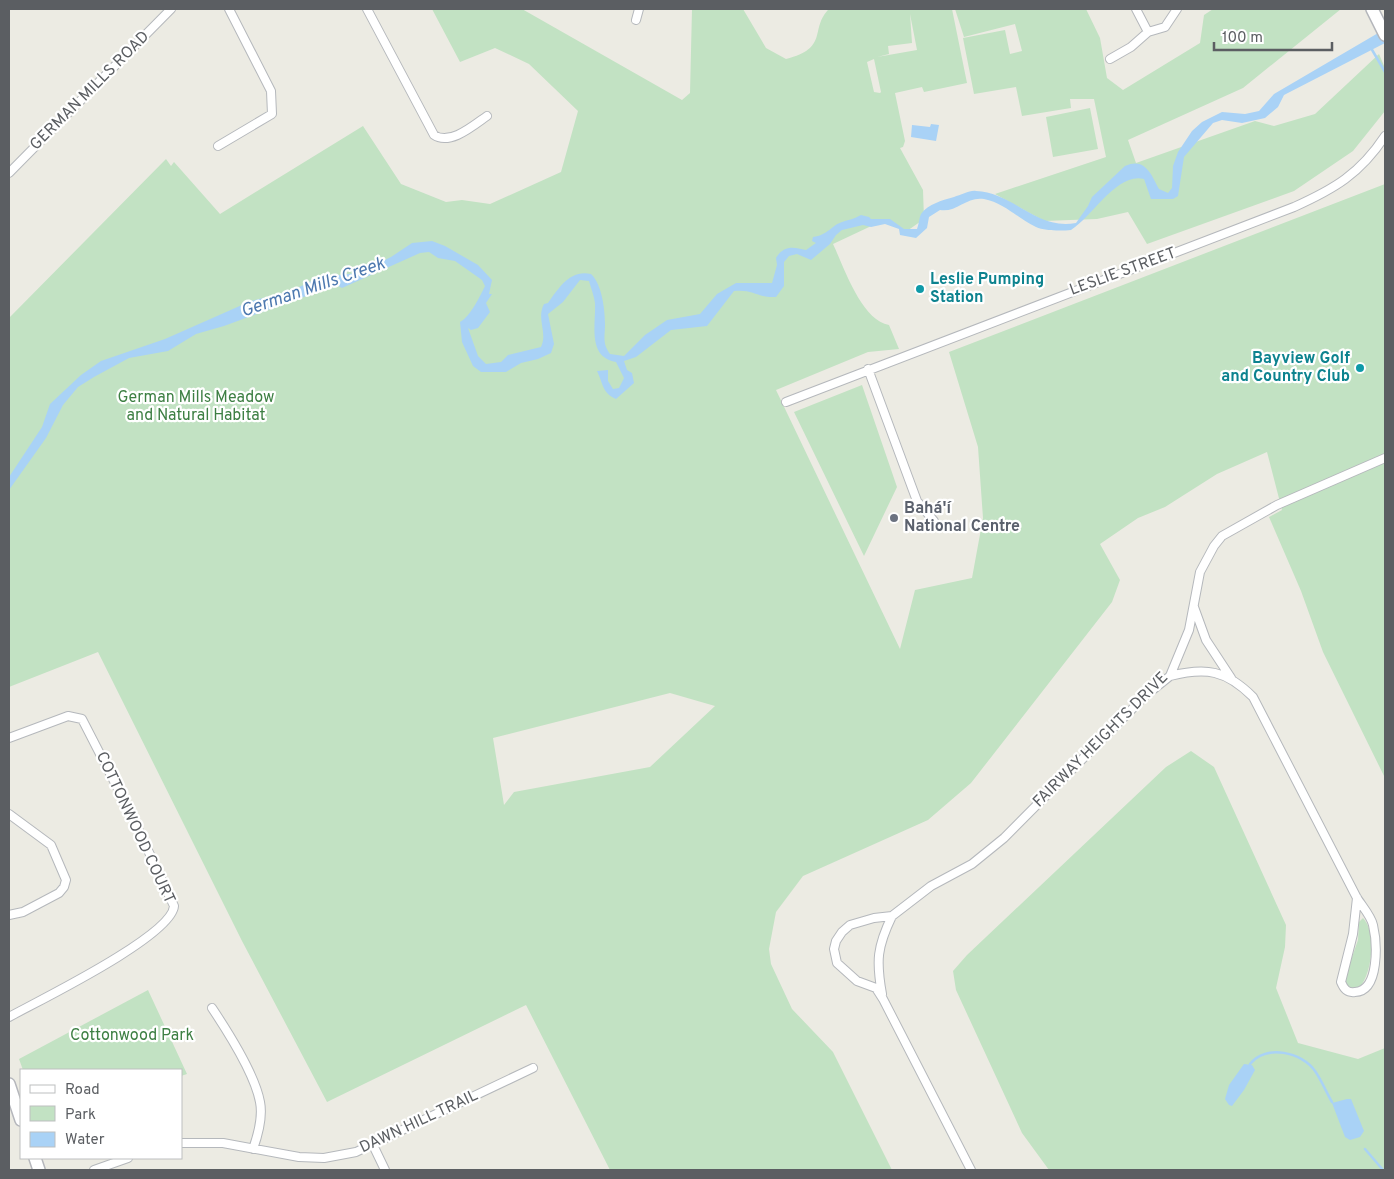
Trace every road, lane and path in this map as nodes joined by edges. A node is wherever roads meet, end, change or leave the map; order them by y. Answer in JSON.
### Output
{"nodes":[{"id":1,"x":171,"y":9,"type":"edge"},
{"id":2,"x":229,"y":9,"type":"edge"},
{"id":3,"x":368,"y":9,"type":"edge"},
{"id":4,"x":639,"y":9,"type":"edge"},
{"id":5,"x":1136,"y":9,"type":"edge"},
{"id":6,"x":1177,"y":9,"type":"edge"},
{"id":7,"x":1372,"y":9,"type":"edge"},
{"id":8,"x":636,"y":20,"type":"dead end"},
{"id":9,"x":1148,"y":32,"type":"junction"},
{"id":10,"x":1385,"y":35,"type":"edge"},
{"id":11,"x":1110,"y":59,"type":"dead end"},
{"id":12,"x":487,"y":116,"type":"dead end"},
{"id":13,"x":1385,"y":136,"type":"edge"},
{"id":14,"x":218,"y":146,"type":"dead end"},
{"id":15,"x":9,"y":173,"type":"edge"},
{"id":16,"x":868,"y":369,"type":"junction"},
{"id":17,"x":786,"y":402,"type":"dead end"},
{"id":18,"x":1385,"y":458,"type":"edge"},
{"id":19,"x":934,"y":521,"type":"dead end"},
{"id":20,"x":1193,"y":605,"type":"junction"},
{"id":21,"x":1170,"y":676,"type":"junction"},
{"id":22,"x":1234,"y":681,"type":"junction"},
{"id":23,"x":9,"y":738,"type":"edge"},
{"id":24,"x":9,"y":814,"type":"edge"},
{"id":25,"x":1357,"y":898,"type":"junction"},
{"id":26,"x":9,"y":915,"type":"edge"},
{"id":27,"x":892,"y":916,"type":"junction"},
{"id":28,"x":883,"y":999,"type":"junction"},
{"id":29,"x":212,"y":1008,"type":"dead end"},
{"id":30,"x":9,"y":1017,"type":"edge"},
{"id":31,"x":533,"y":1068,"type":"dead end"},
{"id":32,"x":9,"y":1084,"type":"edge"},
{"id":33,"x":20,"y":1117,"type":"edge"},
{"id":34,"x":182,"y":1143,"type":"edge"},
{"id":35,"x":373,"y":1145,"type":"junction"},
{"id":36,"x":253,"y":1149,"type":"junction"},
{"id":37,"x":125,"y":1159,"type":"edge"},
{"id":38,"x":94,"y":1170,"type":"edge"},
{"id":39,"x":385,"y":1170,"type":"edge"},
{"id":40,"x":971,"y":1170,"type":"edge"}],
"edges":[{"from":1,"to":15,"type":"street","name":"GERMAN MILLS ROAD"},
{"from":2,"to":14,"type":"street"},
{"from":3,"to":12,"type":"street"},
{"from":4,"to":8,"type":"street"},
{"from":5,"to":9,"type":"street"},
{"from":6,"to":9,"type":"street"},
{"from":7,"to":10,"type":"main road"},
{"from":9,"to":11,"type":"street"},
{"from":13,"to":16,"type":"street","name":"LESLIE STREET"},
{"from":16,"to":17,"type":"street","name":"LESLIE STREET"},
{"from":16,"to":19,"type":"street"},
{"from":18,"to":20,"type":"street","name":"FAIRWAY HEIGHTS DRIVE"},
{"from":20,"to":21,"type":"street","name":"FAIRWAY HEIGHTS DRIVE"},
{"from":20,"to":22,"type":"street"},
{"from":21,"to":22,"type":"street"},
{"from":21,"to":27,"type":"street","name":"FAIRWAY HEIGHTS DRIVE"},
{"from":22,"to":25,"type":"street"},
{"from":23,"to":30,"type":"street","name":"COTTONWOOD COURT"},
{"from":24,"to":26,"type":"street"},
{"from":25,"to":25,"type":"street"},
{"from":27,"to":28,"type":"street","name":"FAIRWAY HEIGHTS DRIVE"},
{"from":27,"to":28,"type":"street","name":"FAIRWAY HEIGHTS DRIVE"},
{"from":28,"to":40,"type":"street","name":"FAIRWAY HEIGHTS DRIVE"},
{"from":29,"to":36,"type":"street"},
{"from":31,"to":35,"type":"street","name":"DAWN HILL TRAIL"},
{"from":32,"to":33,"type":"main road"},
{"from":34,"to":36,"type":"street","name":"DAWN HILL TRAIL"},
{"from":35,"to":36,"type":"street","name":"DAWN HILL TRAIL"},
{"from":35,"to":39,"type":"street"},
{"from":37,"to":38,"type":"street"}]}
